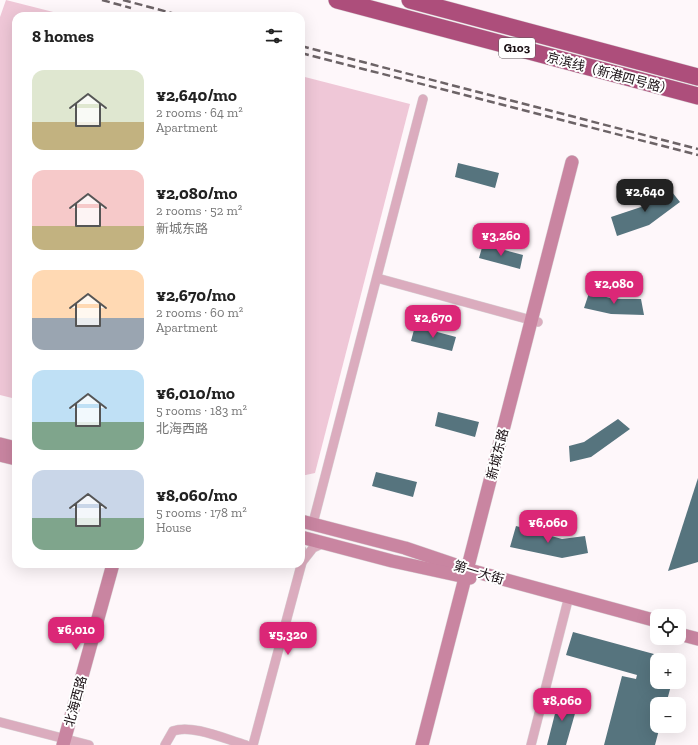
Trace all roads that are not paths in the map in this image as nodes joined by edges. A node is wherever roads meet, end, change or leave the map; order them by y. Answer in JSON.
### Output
{"nodes":[{"id":1,"x":337,"y":0,"type":"edge"},
{"id":2,"x":410,"y":0,"type":"edge"},
{"id":3,"x":698,"y":77,"type":"edge"},
{"id":4,"x":698,"y":96,"type":"edge"},
{"id":5,"x":423,"y":99,"type":"dead end"},
{"id":6,"x":576,"y":163,"type":"dead end"},
{"id":7,"x":376,"y":278,"type":"junction"},
{"id":8,"x":535,"y":321,"type":"junction"},
{"id":9,"x":0,"y":444,"type":"edge"},
{"id":10,"x":12,"y":447,"type":"edge"},
{"id":11,"x":0,"y":455,"type":"edge"},
{"id":12,"x":12,"y":458,"type":"edge"},
{"id":13,"x":307,"y":522,"type":"edge"},
{"id":14,"x":305,"y":538,"type":"edge"},
{"id":15,"x":324,"y":543,"type":"junction"},
{"id":16,"x":305,"y":558,"type":"edge"},
{"id":17,"x":112,"y":568,"type":"edge"},
{"id":18,"x":300,"y":568,"type":"edge"},
{"id":19,"x":469,"y":574,"type":"junction"},
{"id":20,"x":567,"y":604,"type":"junction"},
{"id":21,"x":650,"y":619,"type":"edge"},
{"id":22,"x":650,"y":626,"type":"edge"},
{"id":23,"x":686,"y":629,"type":"edge"},
{"id":24,"x":698,"y":632,"type":"edge"},
{"id":25,"x":686,"y":636,"type":"edge"},
{"id":26,"x":698,"y":639,"type":"edge"},
{"id":27,"x":0,"y":722,"type":"edge"},
{"id":28,"x":64,"y":742,"type":"edge"},
{"id":29,"x":89,"y":745,"type":"edge"},
{"id":30,"x":165,"y":745,"type":"edge"},
{"id":31,"x":246,"y":745,"type":"edge"},
{"id":32,"x":253,"y":745,"type":"edge"},
{"id":33,"x":422,"y":745,"type":"edge"},
{"id":34,"x":429,"y":745,"type":"edge"},
{"id":35,"x":531,"y":745,"type":"edge"}],
"edges":[{"from":1,"to":4,"type":"highway","name":"京滨线（新港四号路）","number":"G103"},
{"from":2,"to":3,"type":"highway","name":"京滨线（新港四号路）","number":"G103"},
{"from":5,"to":7,"type":"street"},
{"from":6,"to":8,"type":"street","name":"新城东路"},
{"from":7,"to":8,"type":"street"},
{"from":7,"to":13,"type":"street"},
{"from":8,"to":19,"type":"street","name":"新城东路"},
{"from":9,"to":10,"type":"street"},
{"from":11,"to":12,"type":"street"},
{"from":13,"to":19,"type":"street","name":"第一大街"},
{"from":14,"to":15,"type":"street","name":"第一大街"},
{"from":15,"to":16,"type":"street"},
{"from":15,"to":19,"type":"street","name":"第一大街"},
{"from":17,"to":28,"type":"street","name":"北海西路"},
{"from":18,"to":32,"type":"street"},
{"from":19,"to":20,"type":"street","name":"第一大街"},
{"from":19,"to":21,"type":"street","name":"第一大街"},
{"from":19,"to":33,"type":"street","name":"新城东路"},
{"from":19,"to":34,"type":"street","name":"新城东路"},
{"from":20,"to":22,"type":"street","name":"第一大街"},
{"from":20,"to":35,"type":"street"},
{"from":23,"to":24,"type":"street"},
{"from":25,"to":26,"type":"street"},
{"from":27,"to":28,"type":"street"},
{"from":28,"to":29,"type":"street"},
{"from":30,"to":31,"type":"street"}]}
